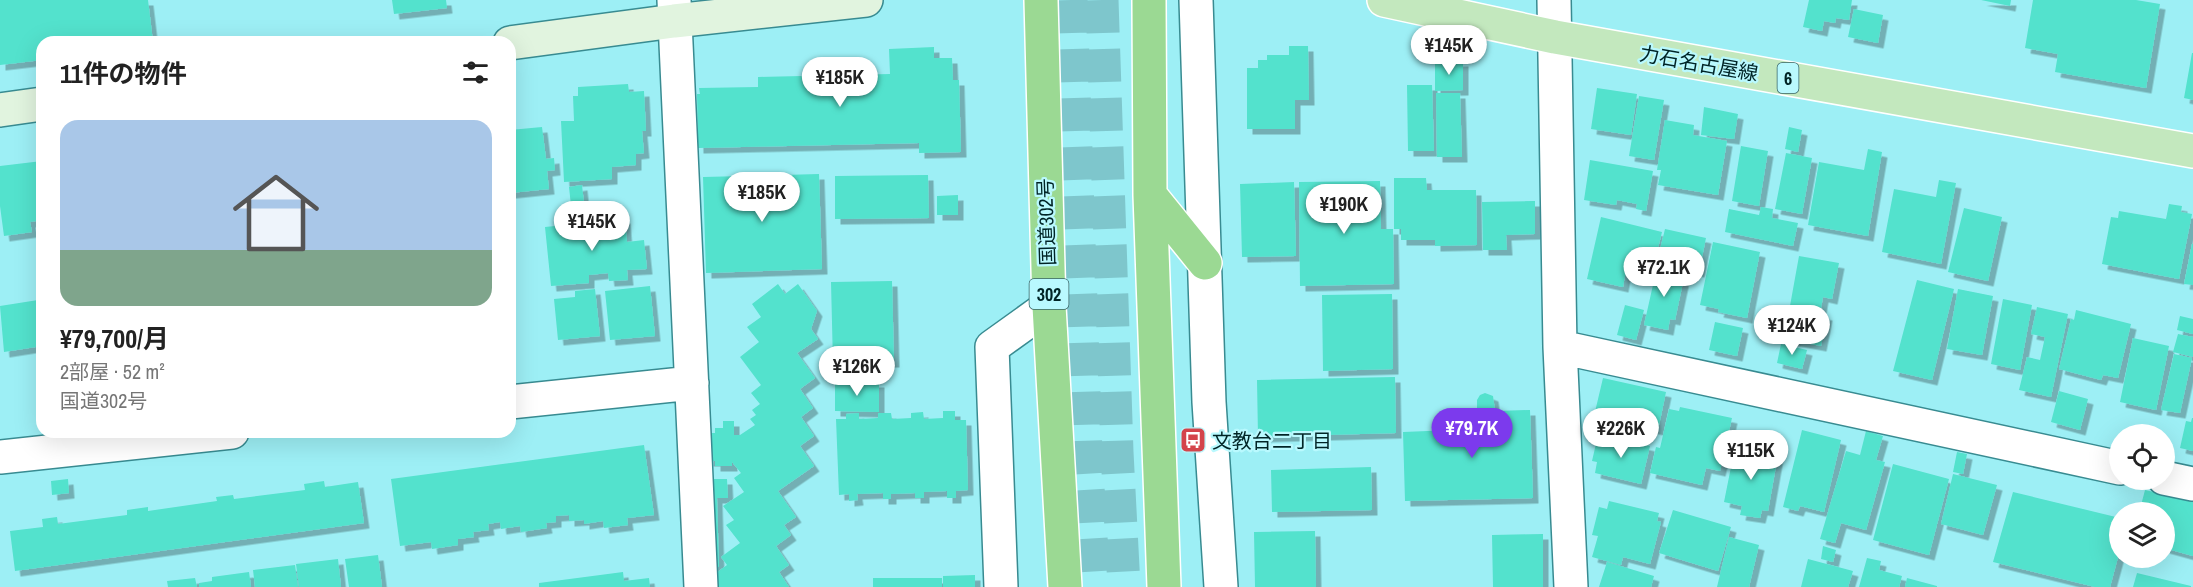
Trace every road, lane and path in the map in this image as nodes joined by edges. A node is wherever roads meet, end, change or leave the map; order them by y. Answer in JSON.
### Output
{"nodes":[{"id":1,"x":866,"y":0,"type":"edge"},
{"id":2,"x":1041,"y":0,"type":"edge"},
{"id":3,"x":1149,"y":0,"type":"edge"},
{"id":4,"x":1196,"y":0,"type":"edge"},
{"id":5,"x":1384,"y":0,"type":"edge"},
{"id":6,"x":1554,"y":0,"type":"edge"},
{"id":7,"x":674,"y":11,"type":"edge"},
{"id":8,"x":1555,"y":37,"type":"junction"},
{"id":9,"x":516,"y":42,"type":"edge"},
{"id":10,"x":36,"y":106,"type":"edge"},
{"id":11,"x":0,"y":110,"type":"edge"},
{"id":12,"x":2193,"y":151,"type":"edge"},
{"id":13,"x":1150,"y":195,"type":"junction"},
{"id":14,"x":1204,"y":263,"type":"junction"},
{"id":15,"x":1049,"y":306,"type":"junction"},
{"id":16,"x":1560,"y":347,"type":"junction"},
{"id":17,"x":692,"y":383,"type":"junction"},
{"id":18,"x":516,"y":401,"type":"edge"},
{"id":19,"x":176,"y":438,"type":"edge"},
{"id":20,"x":0,"y":457,"type":"edge"},
{"id":21,"x":2109,"y":466,"type":"edge"},
{"id":22,"x":2175,"y":480,"type":"edge"},
{"id":23,"x":2193,"y":484,"type":"edge"},
{"id":24,"x":701,"y":587,"type":"edge"},
{"id":25,"x":1001,"y":587,"type":"edge"},
{"id":26,"x":1065,"y":587,"type":"edge"},
{"id":27,"x":1164,"y":587,"type":"edge"},
{"id":28,"x":1221,"y":587,"type":"edge"},
{"id":29,"x":1571,"y":587,"type":"edge"}],
"edges":[{"from":1,"to":7,"type":"street"},
{"from":2,"to":15,"type":"highway","name":"国道302号","number":"302"},
{"from":3,"to":13,"type":"highway"},
{"from":4,"to":14,"type":"street"},
{"from":5,"to":8,"type":"main road","name":"力石名古屋線","number":"6"},
{"from":6,"to":8,"type":"street"},
{"from":7,"to":9,"type":"street"},
{"from":7,"to":17,"type":"street"},
{"from":8,"to":12,"type":"main road","name":"力石名古屋線","number":"6"},
{"from":8,"to":16,"type":"street"},
{"from":10,"to":11,"type":"street"},
{"from":13,"to":14,"type":"highway"},
{"from":13,"to":27,"type":"highway"},
{"from":14,"to":28,"type":"street"},
{"from":15,"to":25,"type":"street"},
{"from":15,"to":26,"type":"highway","name":"国道302号","number":"302"},
{"from":16,"to":21,"type":"street"},
{"from":16,"to":29,"type":"street"},
{"from":17,"to":18,"type":"street"},
{"from":17,"to":24,"type":"street"},
{"from":19,"to":20,"type":"street"},
{"from":22,"to":23,"type":"street"}]}
